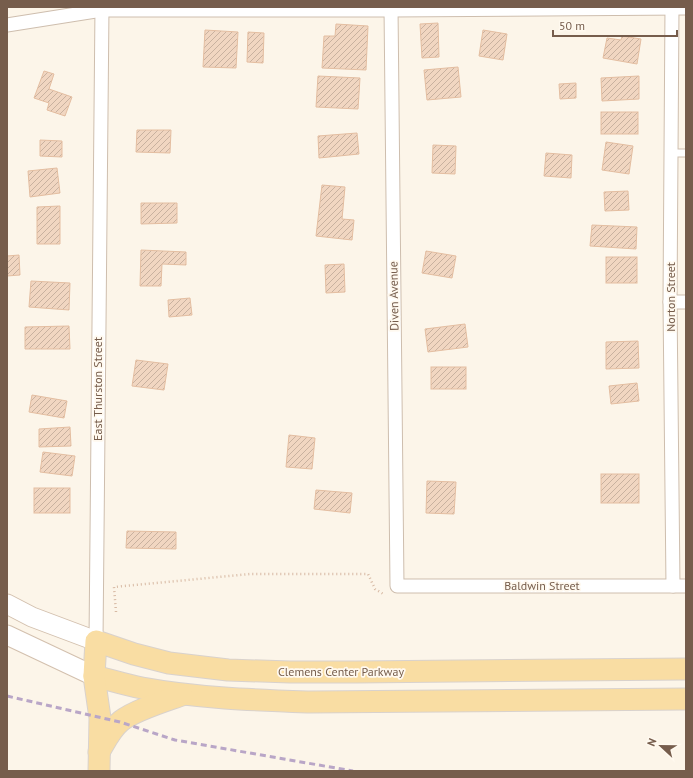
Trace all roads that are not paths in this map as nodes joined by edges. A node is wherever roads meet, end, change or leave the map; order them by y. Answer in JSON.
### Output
{"nodes":[{"id":1,"x":672,"y":7,"type":"edge"},
{"id":2,"x":102,"y":8,"type":"edge"},
{"id":3,"x":686,"y":8,"type":"edge"},
{"id":4,"x":391,"y":9,"type":"edge"},
{"id":5,"x":7,"y":25,"type":"edge"},
{"id":6,"x":672,"y":153,"type":"junction"},
{"id":7,"x":686,"y":153,"type":"edge"},
{"id":8,"x":670,"y":302,"type":"junction"},
{"id":9,"x":686,"y":302,"type":"edge"},
{"id":10,"x":397,"y":586,"type":"joint"},
{"id":11,"x":680,"y":586,"type":"edge"},
{"id":12,"x":7,"y":604,"type":"edge"},
{"id":13,"x":7,"y":635,"type":"edge"},
{"id":14,"x":96,"y":641,"type":"junction"},
{"id":15,"x":686,"y":669,"type":"edge"},
{"id":16,"x":94,"y":676,"type":"junction"},
{"id":17,"x":184,"y":694,"type":"junction"},
{"id":18,"x":686,"y":699,"type":"edge"},
{"id":19,"x":99,"y":762,"type":"edge"}],
"edges":[{"from":1,"to":3,"type":"street"},
{"from":1,"to":4,"type":"street"},
{"from":1,"to":6,"type":"street","name":"Norton Street"},
{"from":2,"to":4,"type":"street"},
{"from":2,"to":5,"type":"street"},
{"from":2,"to":14,"type":"street","name":"East Thurston Street"},
{"from":4,"to":10,"type":"street","name":"Diven Avenue"},
{"from":6,"to":7,"type":"lane"},
{"from":6,"to":8,"type":"street","name":"Norton Street"},
{"from":8,"to":9,"type":"street"},
{"from":8,"to":11,"type":"street","name":"Norton Street"},
{"from":10,"to":11,"type":"street","name":"Baldwin Street"},
{"from":12,"to":14,"type":"main road","name":"Clemens Center Parkway"},
{"from":13,"to":16,"type":"main road"},
{"from":14,"to":15,"type":"main road","name":"Clemens Center Parkway"},
{"from":14,"to":16,"type":"main road","name":"East Thurston Street"},
{"from":16,"to":17,"type":"main road"},
{"from":16,"to":19,"type":"main road","name":"East Thurston Street"},
{"from":17,"to":18,"type":"main road"},
{"from":17,"to":19,"type":"main road"}]}
